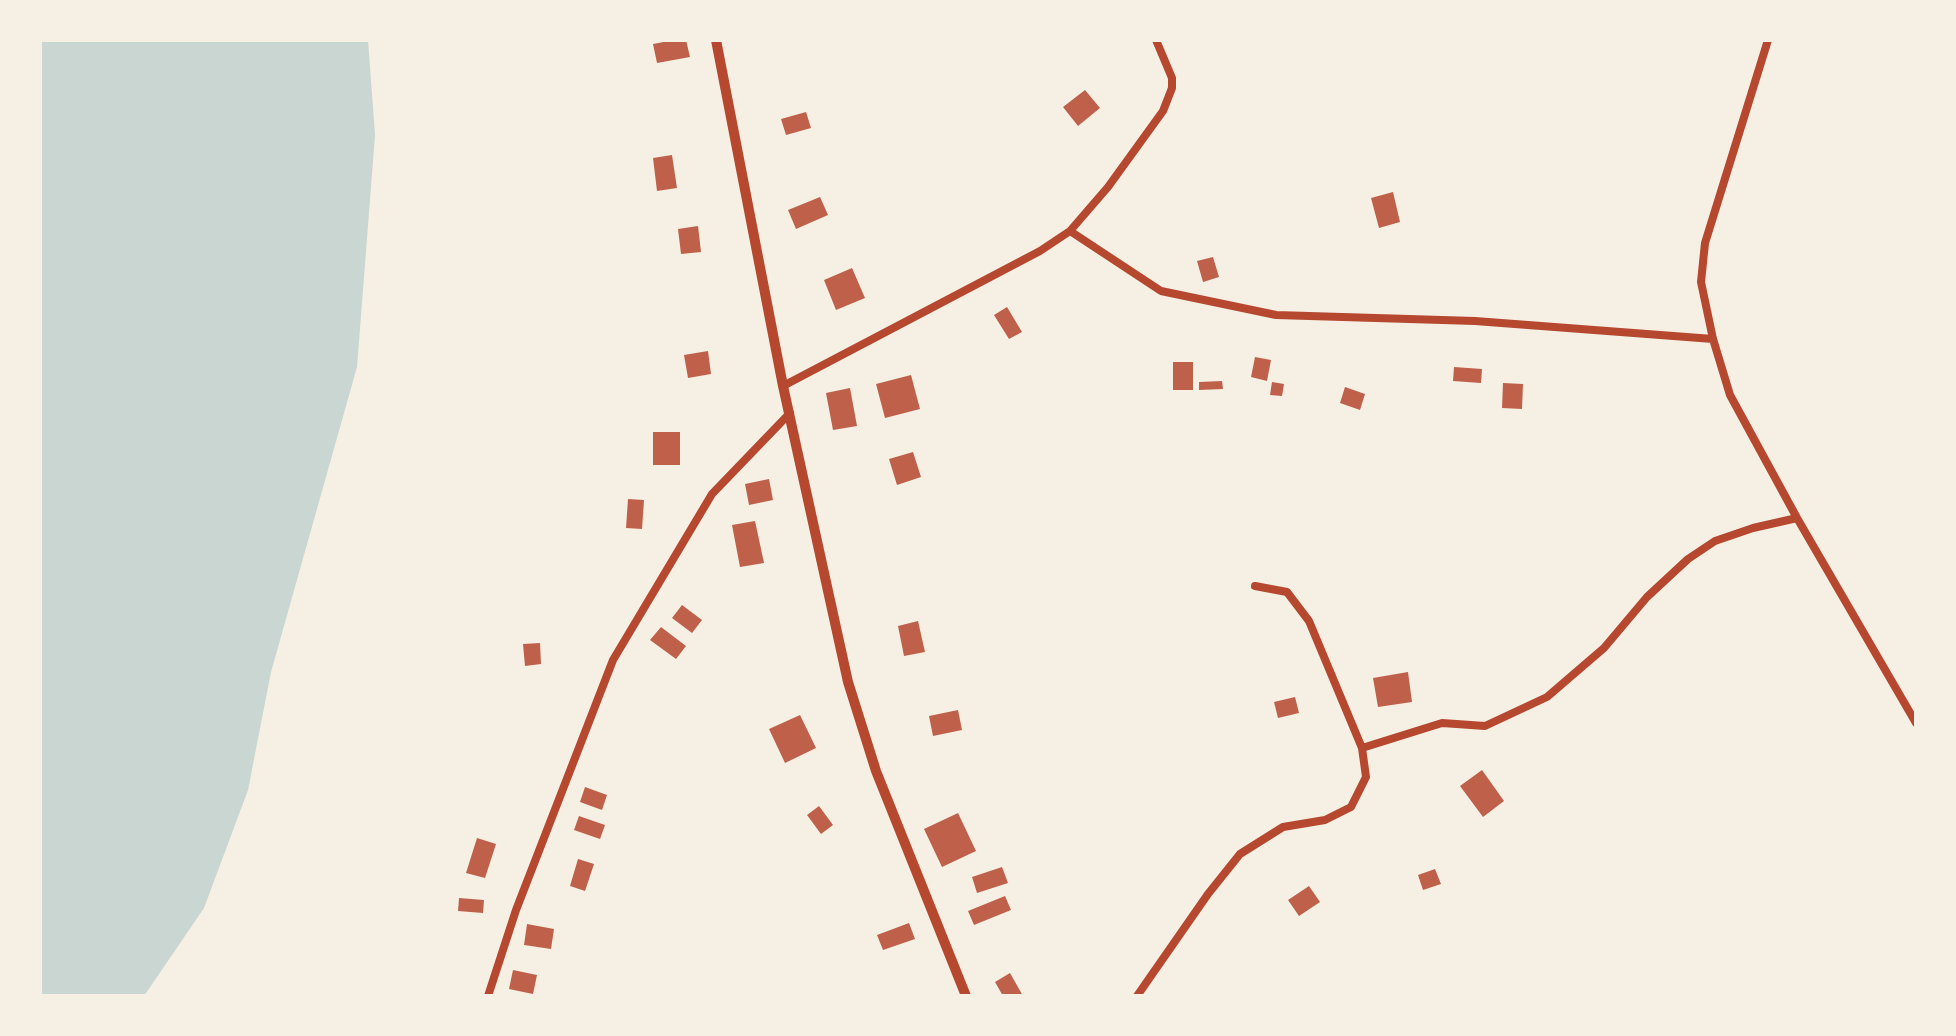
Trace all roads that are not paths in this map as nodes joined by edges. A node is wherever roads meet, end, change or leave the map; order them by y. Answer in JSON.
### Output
{"nodes":[{"id":1,"x":716,"y":40,"type":"edge"},
{"id":2,"x":1156,"y":40,"type":"edge"},
{"id":3,"x":1768,"y":40,"type":"edge"},
{"id":4,"x":1070,"y":231,"type":"junction"},
{"id":5,"x":1713,"y":339,"type":"junction"},
{"id":6,"x":783,"y":386,"type":"junction"},
{"id":7,"x":790,"y":413,"type":"junction"},
{"id":8,"x":1797,"y":518,"type":"junction"},
{"id":9,"x":1255,"y":586,"type":"dead end"},
{"id":10,"x":1916,"y":723,"type":"edge"},
{"id":11,"x":1362,"y":748,"type":"junction"},
{"id":12,"x":488,"y":996,"type":"edge"},
{"id":13,"x":966,"y":996,"type":"edge"},
{"id":14,"x":1137,"y":996,"type":"edge"}],
"edges":[{"from":1,"to":6,"type":"street"},
{"from":2,"to":4,"type":"street"},
{"from":3,"to":5,"type":"street"},
{"from":4,"to":5,"type":"street"},
{"from":4,"to":6,"type":"street"},
{"from":5,"to":8,"type":"street"},
{"from":6,"to":7,"type":"street"},
{"from":7,"to":12,"type":"street"},
{"from":7,"to":13,"type":"street"},
{"from":8,"to":10,"type":"street"},
{"from":8,"to":11,"type":"street"},
{"from":9,"to":11,"type":"street"},
{"from":11,"to":14,"type":"street"}]}
